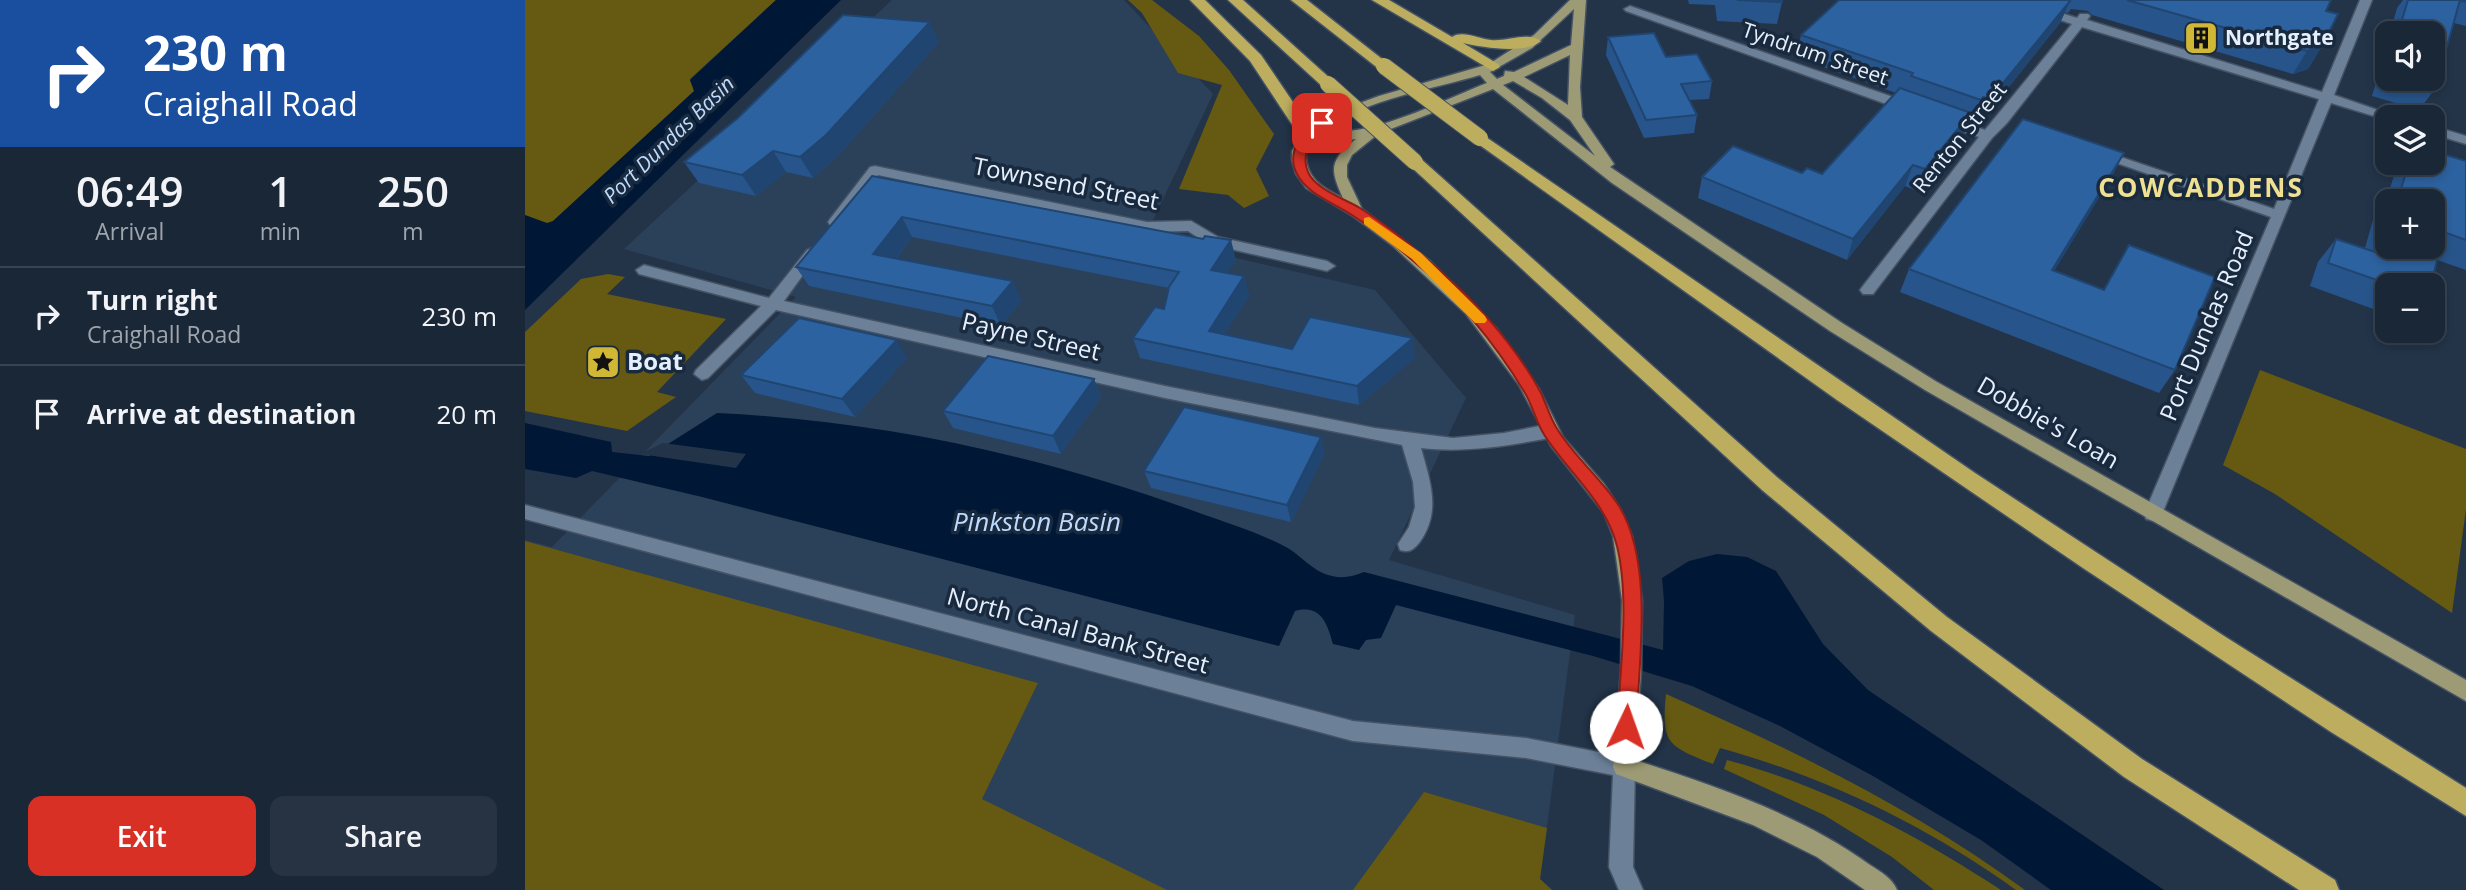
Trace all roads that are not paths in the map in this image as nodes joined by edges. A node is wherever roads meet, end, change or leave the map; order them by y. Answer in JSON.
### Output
{"nodes":[{"id":1,"x":1197,"y":0,"type":"edge"},
{"id":2,"x":1235,"y":0,"type":"edge"},
{"id":3,"x":1299,"y":0,"type":"edge"},
{"id":4,"x":1379,"y":0,"type":"edge"},
{"id":5,"x":1578,"y":0,"type":"edge"},
{"id":6,"x":2007,"y":0,"type":"edge"},
{"id":7,"x":2366,"y":0,"type":"edge"},
{"id":8,"x":1630,"y":9,"type":"dead end"},
{"id":9,"x":2082,"y":17,"type":"junction"},
{"id":10,"x":1418,"y":22,"type":"junction"},
{"id":11,"x":1534,"y":41,"type":"junction"},
{"id":12,"x":1575,"y":48,"type":"junction"},
{"id":13,"x":1488,"y":69,"type":"junction"},
{"id":14,"x":1516,"y":76,"type":"junction"},
{"id":15,"x":1495,"y":85,"type":"junction"},
{"id":16,"x":2326,"y":98,"type":"junction"},
{"id":17,"x":2375,"y":112,"type":"edge"},
{"id":18,"x":1575,"y":117,"type":"junction"},
{"id":19,"x":1305,"y":127,"type":"junction"},
{"id":20,"x":1373,"y":131,"type":"junction"},
{"id":21,"x":2445,"y":134,"type":"edge"},
{"id":22,"x":1987,"y":135,"type":"junction"},
{"id":23,"x":2466,"y":140,"type":"edge"},
{"id":24,"x":2081,"y":148,"type":"edge"},
{"id":25,"x":1617,"y":180,"type":"junction"},
{"id":26,"x":1356,"y":212,"type":"junction"},
{"id":27,"x":2279,"y":215,"type":"junction"},
{"id":28,"x":1327,"y":266,"type":"dead end"},
{"id":29,"x":644,"y":270,"type":"dead end"},
{"id":30,"x":1868,"y":290,"type":"dead end"},
{"id":31,"x":773,"y":304,"type":"junction"},
{"id":32,"x":702,"y":374,"type":"dead end"},
{"id":33,"x":1550,"y":431,"type":"junction"},
{"id":34,"x":1410,"y":441,"type":"junction"},
{"id":35,"x":525,"y":512,"type":"edge"},
{"id":36,"x":2153,"y":514,"type":"junction"},
{"id":37,"x":1406,"y":544,"type":"dead end"},
{"id":38,"x":2466,"y":691,"type":"edge"},
{"id":39,"x":1624,"y":767,"type":"junction"},
{"id":40,"x":2466,"y":803,"type":"edge"},
{"id":41,"x":1632,"y":890,"type":"edge"},
{"id":42,"x":1885,"y":890,"type":"edge"},
{"id":43,"x":2325,"y":890,"type":"edge"}],
"edges":[{"from":1,"to":19,"type":"highway"},
{"from":2,"to":43,"type":"highway","bridge":true},
{"from":3,"to":40,"type":"highway","bridge":true},
{"from":4,"to":10,"type":"highway"},
{"from":5,"to":11,"type":"main road"},
{"from":5,"to":12,"type":"main road"},
{"from":6,"to":9,"type":"street"},
{"from":7,"to":16,"type":"street","name":"Port Dundas Road"},
{"from":8,"to":22,"type":"street","name":"Tyndrum Street"},
{"from":9,"to":16,"type":"street"},
{"from":9,"to":22,"type":"street","name":"Renton Street"},
{"from":10,"to":11,"type":"highway"},
{"from":10,"to":13,"type":"highway"},
{"from":11,"to":13,"type":"main road"},
{"from":12,"to":14,"type":"main road"},
{"from":12,"to":18,"type":"main road"},
{"from":13,"to":14,"type":"main road","name":"Dobbie's Loan"},
{"from":13,"to":15,"type":"main road","name":"Dobbie's Loan"},
{"from":13,"to":19,"type":"main road"},
{"from":14,"to":15,"type":"main road"},
{"from":14,"to":18,"type":"main road","name":"Dobbie's Loan"},
{"from":15,"to":20,"type":"main road"},
{"from":15,"to":25,"type":"main road","name":"Dobbie's Loan"},
{"from":16,"to":17,"type":"street"},
{"from":16,"to":27,"type":"street","name":"Port Dundas Road"},
{"from":18,"to":25,"type":"main road","name":"Dobbie's Loan"},
{"from":19,"to":20,"type":"main road"},
{"from":19,"to":26,"type":"main road"},
{"from":20,"to":26,"type":"main road"},
{"from":21,"to":23,"type":"street"},
{"from":22,"to":30,"type":"street","name":"Renton Street"},
{"from":24,"to":27,"type":"street"},
{"from":25,"to":36,"type":"main road","name":"Dobbie's Loan"},
{"from":26,"to":33,"type":"main road"},
{"from":27,"to":36,"type":"street","name":"Port Dundas Road"},
{"from":28,"to":31,"type":"street","name":"Townsend Street"},
{"from":29,"to":31,"type":"street","name":"Payne Street"},
{"from":31,"to":32,"type":"street"},
{"from":31,"to":34,"type":"street","name":"Payne Street"},
{"from":33,"to":34,"type":"street","name":"Payne Street"},
{"from":33,"to":39,"type":"main road"},
{"from":34,"to":37,"type":"street"},
{"from":35,"to":39,"type":"street","name":"North Canal Bank Street"},
{"from":36,"to":38,"type":"main road","name":"Dobbie's Loan"},
{"from":39,"to":41,"type":"street"},
{"from":39,"to":42,"type":"main road"}]}
